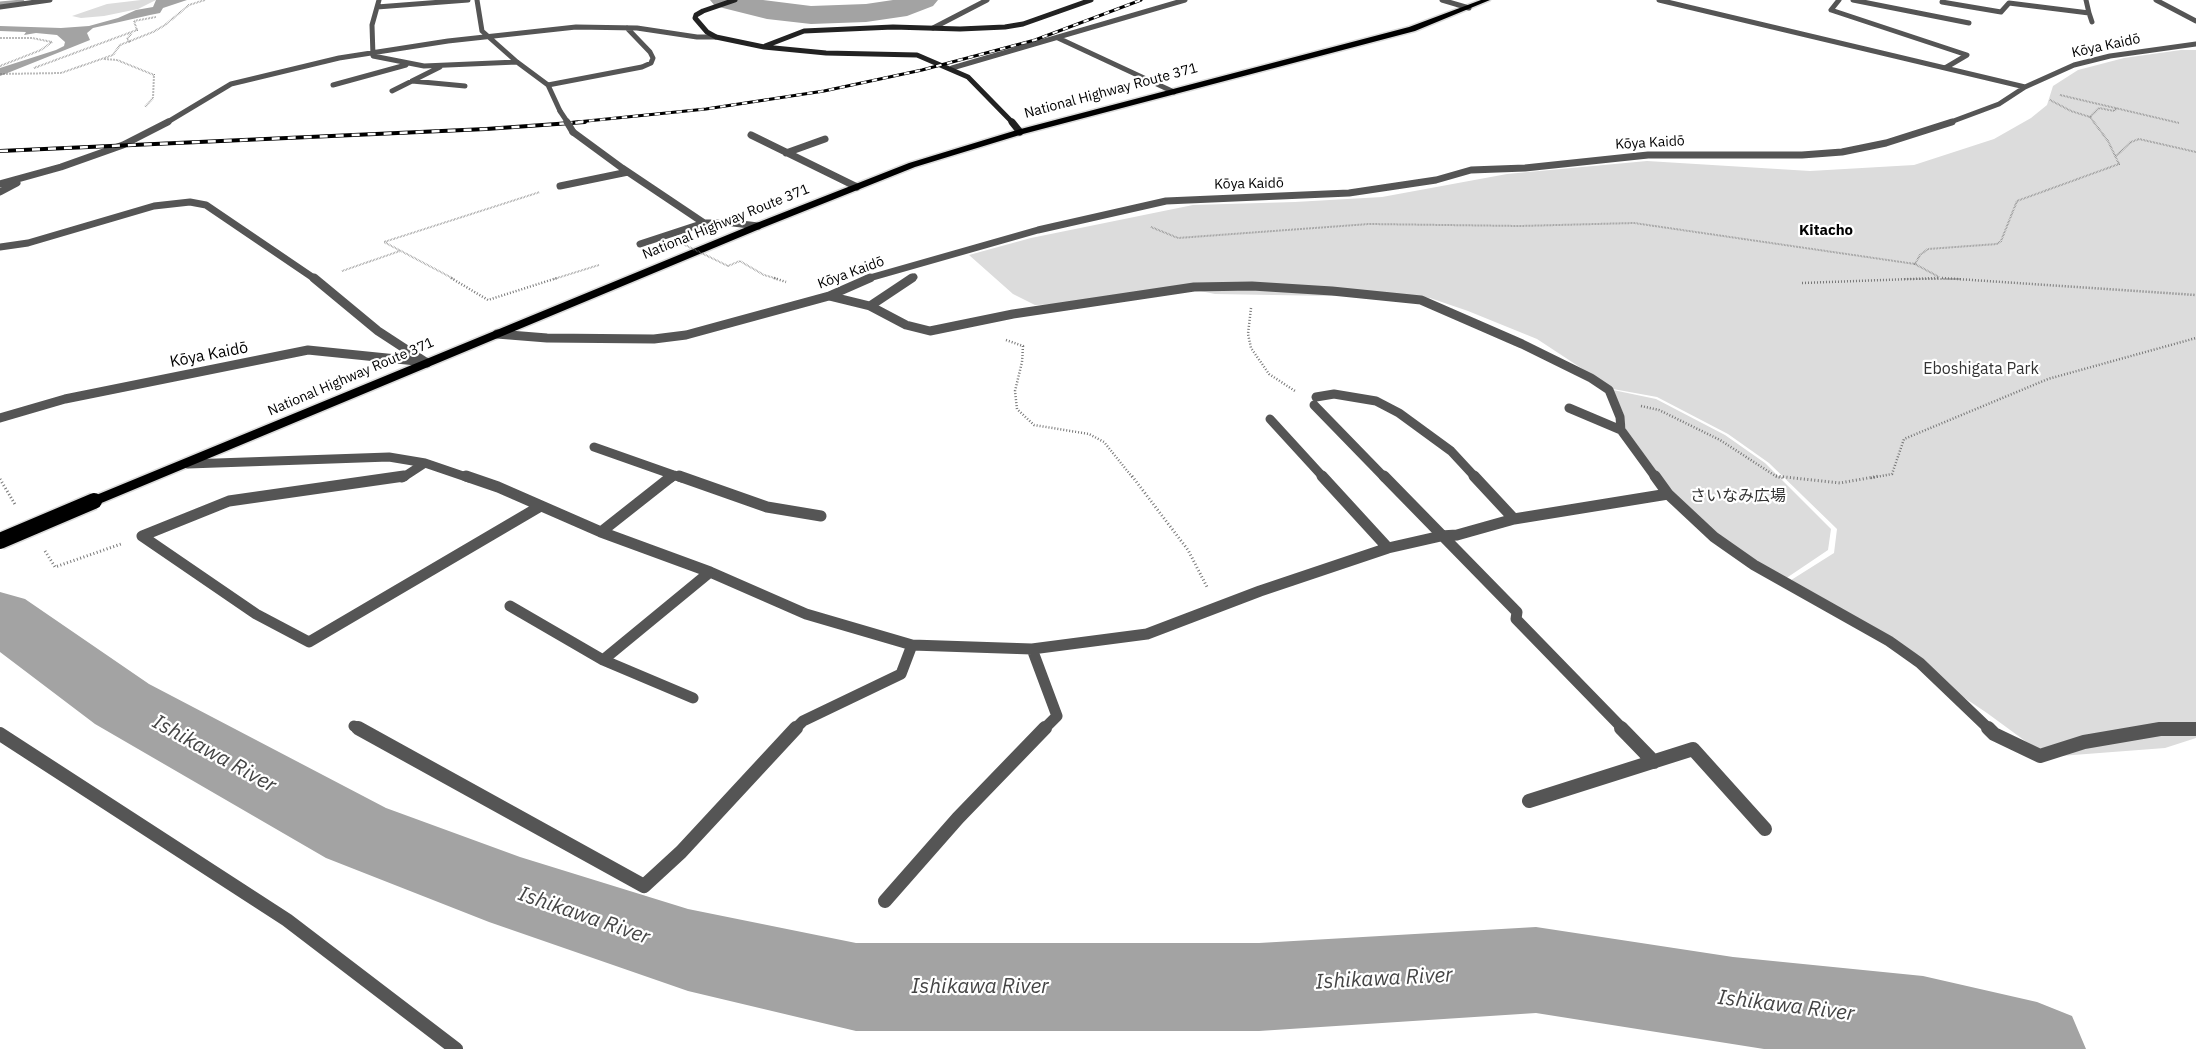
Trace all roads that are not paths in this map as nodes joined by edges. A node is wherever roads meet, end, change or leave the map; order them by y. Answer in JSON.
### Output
{"nodes":[{"id":1,"x":50,"y":0,"type":"edge"},
{"id":2,"x":379,"y":0,"type":"edge"},
{"id":3,"x":468,"y":0,"type":"edge"},
{"id":4,"x":477,"y":0,"type":"edge"},
{"id":5,"x":735,"y":0,"type":"edge"},
{"id":6,"x":987,"y":0,"type":"edge"},
{"id":7,"x":1091,"y":0,"type":"edge"},
{"id":8,"x":1185,"y":0,"type":"edge"},
{"id":9,"x":1442,"y":0,"type":"edge"},
{"id":10,"x":1487,"y":0,"type":"edge"},
{"id":11,"x":1662,"y":0,"type":"edge"},
{"id":12,"x":1839,"y":0,"type":"edge"},
{"id":13,"x":1854,"y":0,"type":"edge"},
{"id":14,"x":2086,"y":0,"type":"edge"},
{"id":15,"x":2156,"y":0,"type":"edge"},
{"id":16,"x":1943,"y":1,"type":"edge"},
{"id":17,"x":2009,"y":2,"type":"edge"},
{"id":18,"x":1937,"y":6,"type":"dead end"},
{"id":19,"x":0,"y":8,"type":"edge"},
{"id":20,"x":377,"y":8,"type":"junction"},
{"id":21,"x":1470,"y":8,"type":"junction"},
{"id":22,"x":1932,"y":10,"type":"dead end"},
{"id":23,"x":2089,"y":13,"type":"junction"},
{"id":24,"x":1927,"y":14,"type":"junction"},
{"id":25,"x":2196,"y":21,"type":"edge"},
{"id":26,"x":2092,"y":22,"type":"dead end"},
{"id":27,"x":1969,"y":23,"type":"dead end"},
{"id":28,"x":627,"y":28,"type":"junction"},
{"id":29,"x":933,"y":28,"type":"junction"},
{"id":30,"x":487,"y":36,"type":"junction"},
{"id":31,"x":716,"y":37,"type":"junction"},
{"id":32,"x":1058,"y":38,"type":"junction"},
{"id":33,"x":2196,"y":44,"type":"edge"},
{"id":34,"x":764,"y":47,"type":"junction"},
{"id":35,"x":373,"y":52,"type":"junction"},
{"id":36,"x":517,"y":62,"type":"junction"},
{"id":37,"x":409,"y":64,"type":"junction"},
{"id":38,"x":443,"y":65,"type":"junction"},
{"id":39,"x":952,"y":68,"type":"junction"},
{"id":40,"x":1946,"y":68,"type":"junction"},
{"id":41,"x":412,"y":81,"type":"junction"},
{"id":42,"x":333,"y":85,"type":"dead end"},
{"id":43,"x":548,"y":85,"type":"junction"},
{"id":44,"x":465,"y":86,"type":"dead end"},
{"id":45,"x":2025,"y":87,"type":"junction"},
{"id":46,"x":392,"y":91,"type":"dead end"},
{"id":47,"x":1174,"y":92,"type":"junction"},
{"id":48,"x":1020,"y":132,"type":"junction"},
{"id":49,"x":751,"y":135,"type":"dead end"},
{"id":50,"x":825,"y":138,"type":"dead end"},
{"id":51,"x":786,"y":153,"type":"junction"},
{"id":52,"x":628,"y":172,"type":"junction"},
{"id":53,"x":24,"y":178,"type":"junction"},
{"id":54,"x":0,"y":184,"type":"edge"},
{"id":55,"x":560,"y":186,"type":"road end"},
{"id":56,"x":857,"y":187,"type":"junction"},
{"id":57,"x":0,"y":192,"type":"edge"},
{"id":58,"x":704,"y":223,"type":"junction"},
{"id":59,"x":758,"y":226,"type":"junction"},
{"id":60,"x":640,"y":244,"type":"dead end"},
{"id":61,"x":0,"y":247,"type":"edge"},
{"id":62,"x":914,"y":277,"type":"dead end"},
{"id":63,"x":829,"y":296,"type":"junction"},
{"id":64,"x":870,"y":306,"type":"junction"},
{"id":65,"x":497,"y":334,"type":"junction"},
{"id":66,"x":427,"y":362,"type":"junction"},
{"id":67,"x":1569,"y":408,"type":"dead end"},
{"id":68,"x":0,"y":418,"type":"edge"},
{"id":69,"x":1270,"y":419,"type":"dead end"},
{"id":70,"x":1622,"y":430,"type":"junction"},
{"id":71,"x":594,"y":447,"type":"dead end"},
{"id":72,"x":425,"y":463,"type":"junction"},
{"id":73,"x":188,"y":464,"type":"junction"},
{"id":74,"x":674,"y":475,"type":"junction"},
{"id":75,"x":1668,"y":494,"type":"junction"},
{"id":76,"x":539,"y":507,"type":"junction"},
{"id":77,"x":821,"y":516,"type":"dead end"},
{"id":78,"x":1514,"y":519,"type":"junction"},
{"id":79,"x":601,"y":532,"type":"junction"},
{"id":80,"x":1441,"y":536,"type":"junction"},
{"id":81,"x":0,"y":541,"type":"edge"},
{"id":82,"x":1388,"y":548,"type":"junction"},
{"id":83,"x":710,"y":572,"type":"junction"},
{"id":84,"x":510,"y":606,"type":"dead end"},
{"id":85,"x":912,"y":645,"type":"junction"},
{"id":86,"x":1032,"y":649,"type":"junction"},
{"id":87,"x":603,"y":660,"type":"junction"},
{"id":88,"x":693,"y":698,"type":"dead end"},
{"id":89,"x":354,"y":726,"type":"dead end"},
{"id":90,"x":2196,"y":729,"type":"edge"},
{"id":91,"x":0,"y":734,"type":"edge"},
{"id":92,"x":1654,"y":762,"type":"junction"},
{"id":93,"x":1529,"y":802,"type":"dead end"},
{"id":94,"x":1765,"y":829,"type":"dead end"},
{"id":95,"x":885,"y":901,"type":"dead end"},
{"id":96,"x":456,"y":1049,"type":"edge"}],
"edges":[{"from":1,"to":19,"type":"street"},
{"from":2,"to":20,"type":"street"},
{"from":3,"to":20,"type":"street"},
{"from":4,"to":30,"type":"street"},
{"from":5,"to":31,"type":"street"},
{"from":6,"to":29,"type":"street"},
{"from":7,"to":29,"type":"street"},
{"from":8,"to":32,"type":"street"},
{"from":9,"to":21,"type":"street"},
{"from":10,"to":21,"type":"highway","name":"National Highway Route 371"},
{"from":11,"to":40,"type":"street"},
{"from":12,"to":40,"type":"street"},
{"from":13,"to":24,"type":"street"},
{"from":14,"to":23,"type":"street"},
{"from":15,"to":25,"type":"street"},
{"from":16,"to":17,"type":"street"},
{"from":16,"to":18,"type":"street"},
{"from":17,"to":23,"type":"street"},
{"from":20,"to":35,"type":"street"},
{"from":21,"to":47,"type":"highway","name":"National Highway Route 371"},
{"from":22,"to":24,"type":"street"},
{"from":23,"to":26,"type":"street"},
{"from":24,"to":27,"type":"street"},
{"from":28,"to":30,"type":"street"},
{"from":28,"to":31,"type":"street"},
{"from":28,"to":43,"type":"street"},
{"from":29,"to":34,"type":"street"},
{"from":30,"to":35,"type":"street"},
{"from":30,"to":36,"type":"street"},
{"from":31,"to":34,"type":"street"},
{"from":32,"to":39,"type":"street"},
{"from":32,"to":47,"type":"street"},
{"from":33,"to":45,"type":"street","name":"Kōya Kaidō"},
{"from":34,"to":39,"type":"street"},
{"from":35,"to":37,"type":"street"},
{"from":35,"to":53,"type":"street"},
{"from":36,"to":38,"type":"street"},
{"from":36,"to":43,"type":"street"},
{"from":37,"to":38,"type":"street"},
{"from":37,"to":42,"type":"street"},
{"from":38,"to":41,"type":"street"},
{"from":39,"to":48,"type":"street"},
{"from":40,"to":45,"type":"street"},
{"from":41,"to":44,"type":"street"},
{"from":41,"to":46,"type":"street"},
{"from":43,"to":52,"type":"street","bridge":true},
{"from":45,"to":63,"type":"street","name":"Kōya Kaidō"},
{"from":47,"to":48,"type":"highway","name":"National Highway Route 371"},
{"from":48,"to":56,"type":"highway","name":"National Highway Route 371"},
{"from":49,"to":51,"type":"street"},
{"from":50,"to":51,"type":"street"},
{"from":51,"to":56,"type":"street"},
{"from":52,"to":55,"type":"street"},
{"from":52,"to":58,"type":"street"},
{"from":53,"to":54,"type":"street"},
{"from":53,"to":57,"type":"street"},
{"from":56,"to":59,"type":"highway","name":"National Highway Route 371"},
{"from":58,"to":59,"type":"street"},
{"from":58,"to":60,"type":"street"},
{"from":59,"to":65,"type":"highway","name":"National Highway Route 371"},
{"from":61,"to":66,"type":"street"},
{"from":62,"to":64,"type":"street"},
{"from":63,"to":64,"type":"street"},
{"from":63,"to":65,"type":"street","name":"Kōya Kaidō"},
{"from":64,"to":70,"type":"street"},
{"from":65,"to":66,"type":"highway","name":"National Highway Route 371"},
{"from":66,"to":68,"type":"street","name":"Kōya Kaidō"},
{"from":66,"to":73,"type":"highway","name":"National Highway Route 371"},
{"from":67,"to":70,"type":"street"},
{"from":69,"to":82,"type":"street"},
{"from":70,"to":75,"type":"street"},
{"from":71,"to":74,"type":"street"},
{"from":72,"to":73,"type":"street"},
{"from":72,"to":76,"type":"street"},
{"from":72,"to":76,"type":"street"},
{"from":73,"to":81,"type":"highway","name":"National Highway Route 371","bridge":true},
{"from":74,"to":77,"type":"street"},
{"from":74,"to":79,"type":"street"},
{"from":75,"to":78,"type":"street"},
{"from":75,"to":90,"type":"street"},
{"from":76,"to":79,"type":"street"},
{"from":78,"to":80,"type":"street"},
{"from":78,"to":80,"type":"street"},
{"from":79,"to":83,"type":"street"},
{"from":80,"to":82,"type":"street"},
{"from":80,"to":92,"type":"street"},
{"from":82,"to":86,"type":"street"},
{"from":83,"to":85,"type":"street"},
{"from":83,"to":87,"type":"street"},
{"from":84,"to":87,"type":"street"},
{"from":85,"to":86,"type":"street"},
{"from":85,"to":89,"type":"street"},
{"from":86,"to":95,"type":"street"},
{"from":87,"to":88,"type":"street"},
{"from":91,"to":96,"type":"street"},
{"from":92,"to":93,"type":"street"},
{"from":92,"to":94,"type":"street"}]}
